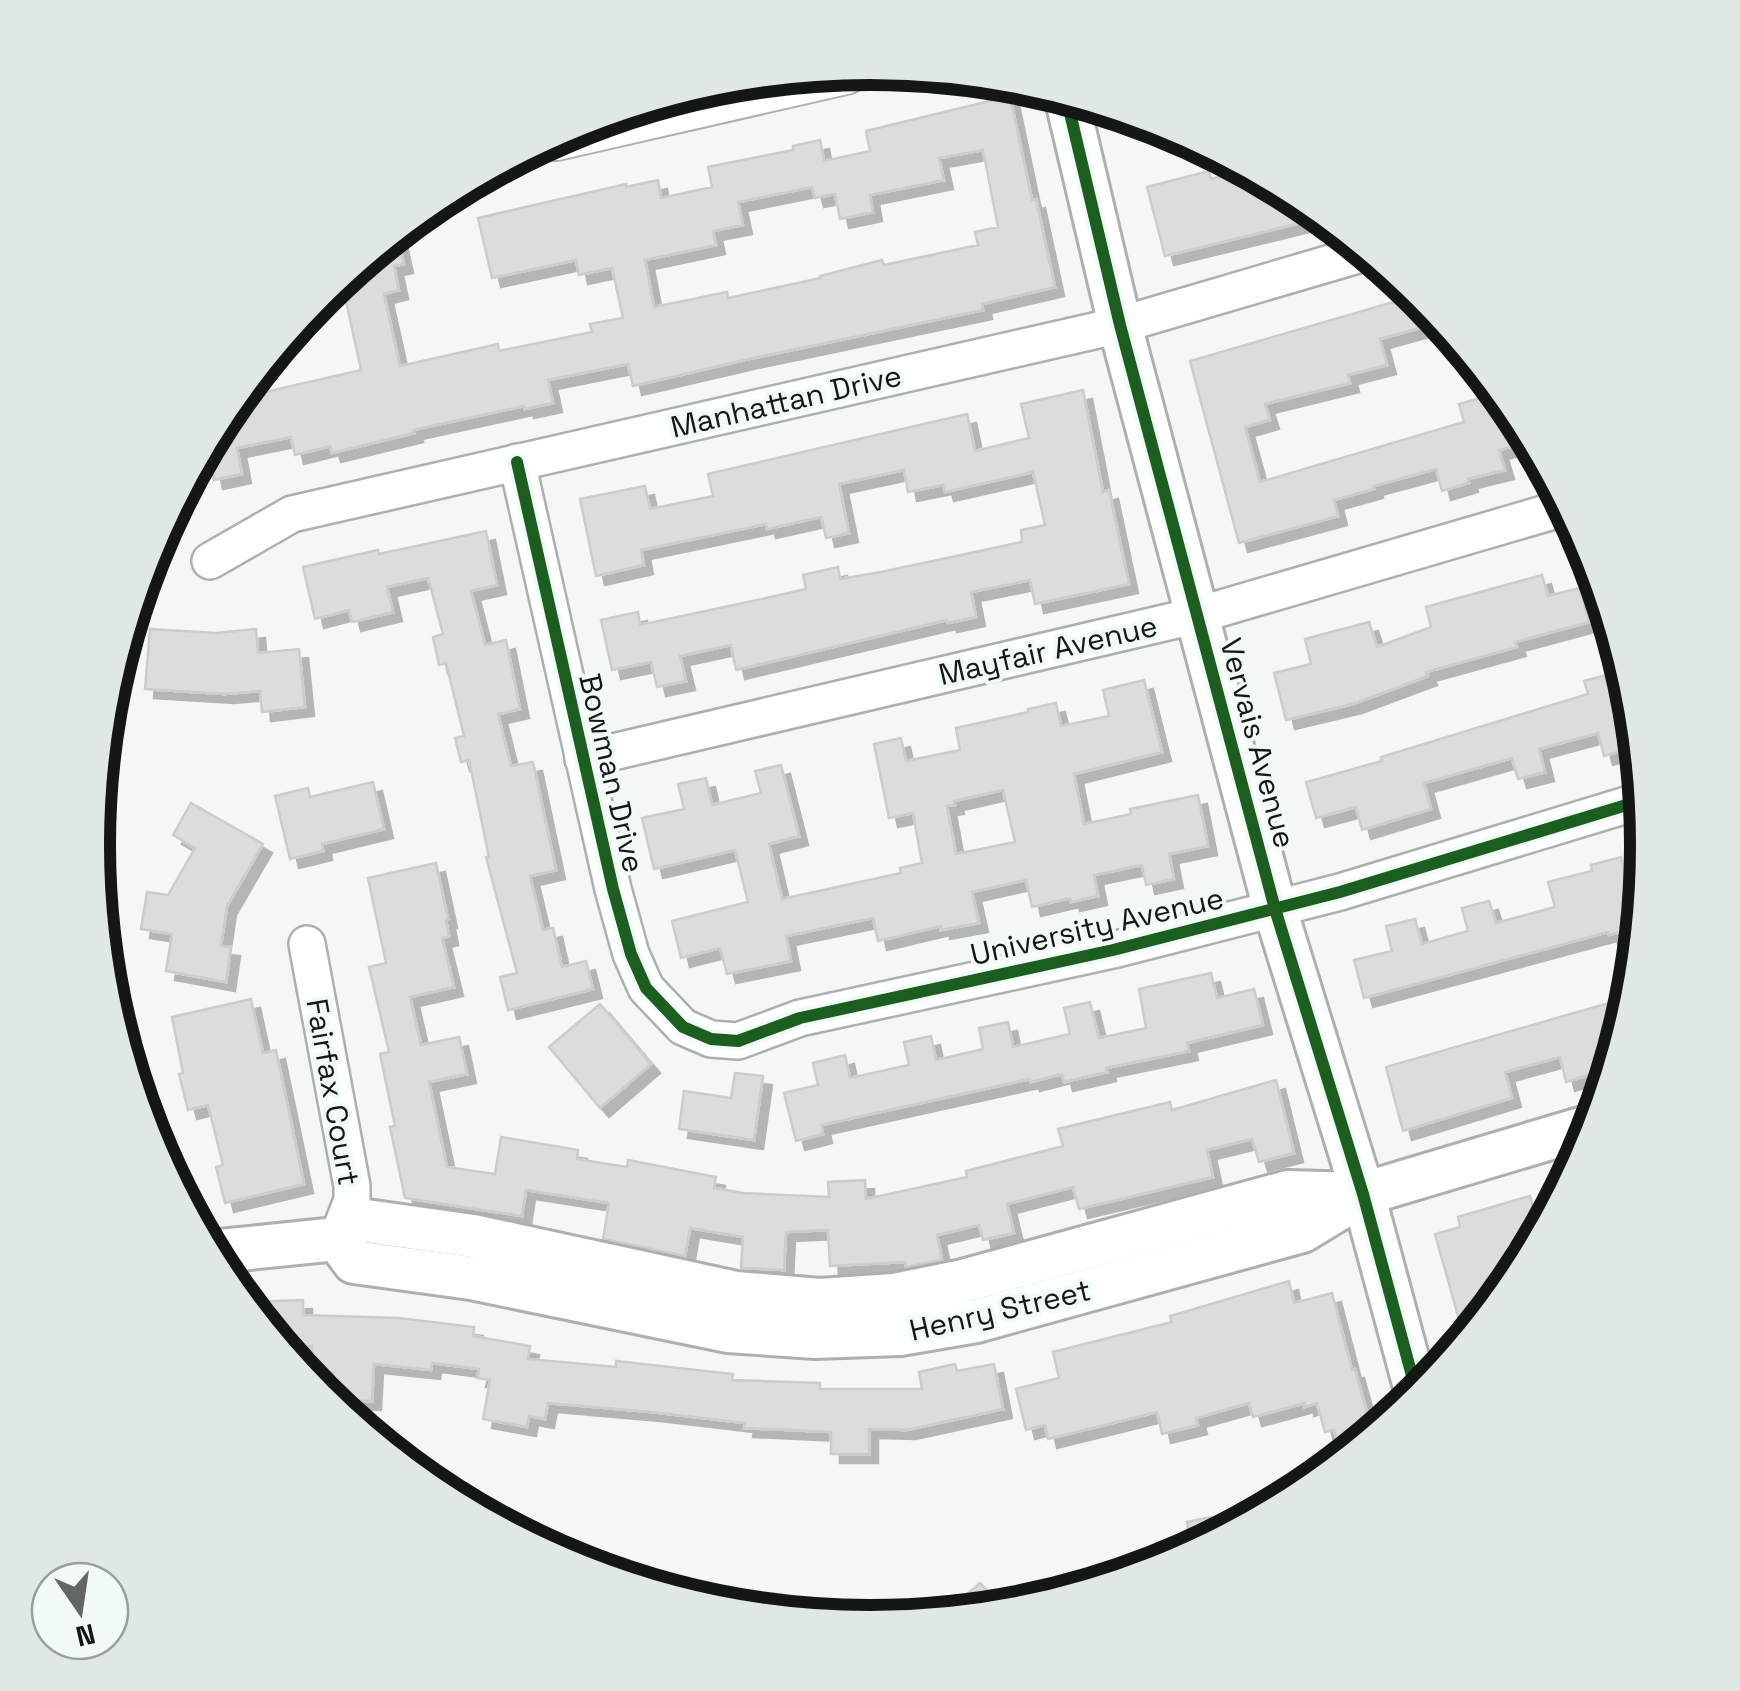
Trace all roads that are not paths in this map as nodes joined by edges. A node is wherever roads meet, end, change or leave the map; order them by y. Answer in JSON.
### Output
{"nodes":[{"id":1,"x":1070,"y":112,"type":"edge"},
{"id":2,"x":1351,"y":257,"type":"edge"},
{"id":3,"x":1120,"y":325,"type":"junction"},
{"id":4,"x":517,"y":462,"type":"junction"},
{"id":5,"x":1553,"y":510,"type":"edge"},
{"id":6,"x":210,"y":560,"type":"dead end"},
{"id":7,"x":1198,"y":614,"type":"junction"},
{"id":8,"x":582,"y":759,"type":"junction"},
{"id":9,"x":1629,"y":804,"type":"edge"},
{"id":10,"x":1275,"y":909,"type":"junction"},
{"id":11,"x":307,"y":944,"type":"dead end"},
{"id":12,"x":733,"y":1041,"type":"joint"},
{"id":13,"x":1574,"y":1133,"type":"edge"},
{"id":14,"x":1363,"y":1194,"type":"junction"},
{"id":15,"x":338,"y":1239,"type":"junction"},
{"id":16,"x":227,"y":1250,"type":"edge"},
{"id":17,"x":1413,"y":1378,"type":"edge"}],
"edges":[{"from":1,"to":3,"type":"street","name":"Vervais Avenue"},
{"from":2,"to":3,"type":"street","name":"Manhattan Drive"},
{"from":3,"to":4,"type":"street","name":"Manhattan Drive"},
{"from":3,"to":7,"type":"street","name":"Vervais Avenue"},
{"from":4,"to":6,"type":"street","name":"Manhattan Drive"},
{"from":4,"to":8,"type":"street","name":"Bowman Drive"},
{"from":5,"to":7,"type":"street","name":"Mayfair Avenue"},
{"from":7,"to":8,"type":"street","name":"Mayfair Avenue"},
{"from":7,"to":10,"type":"street","name":"Vervais Avenue"},
{"from":8,"to":12,"type":"street","name":"Bowman Drive"},
{"from":9,"to":10,"type":"street","name":"University Avenue"},
{"from":10,"to":12,"type":"street","name":"University Avenue"},
{"from":10,"to":14,"type":"street","name":"Vervais Avenue"},
{"from":11,"to":15,"type":"street","name":"Fairfax Court"},
{"from":13,"to":14,"type":"street","name":"Henry Street"},
{"from":14,"to":15,"type":"street","name":"Henry Street"},
{"from":14,"to":17,"type":"street","name":"Vervais Avenue"},
{"from":15,"to":16,"type":"street","name":"Henry Street"}]}
